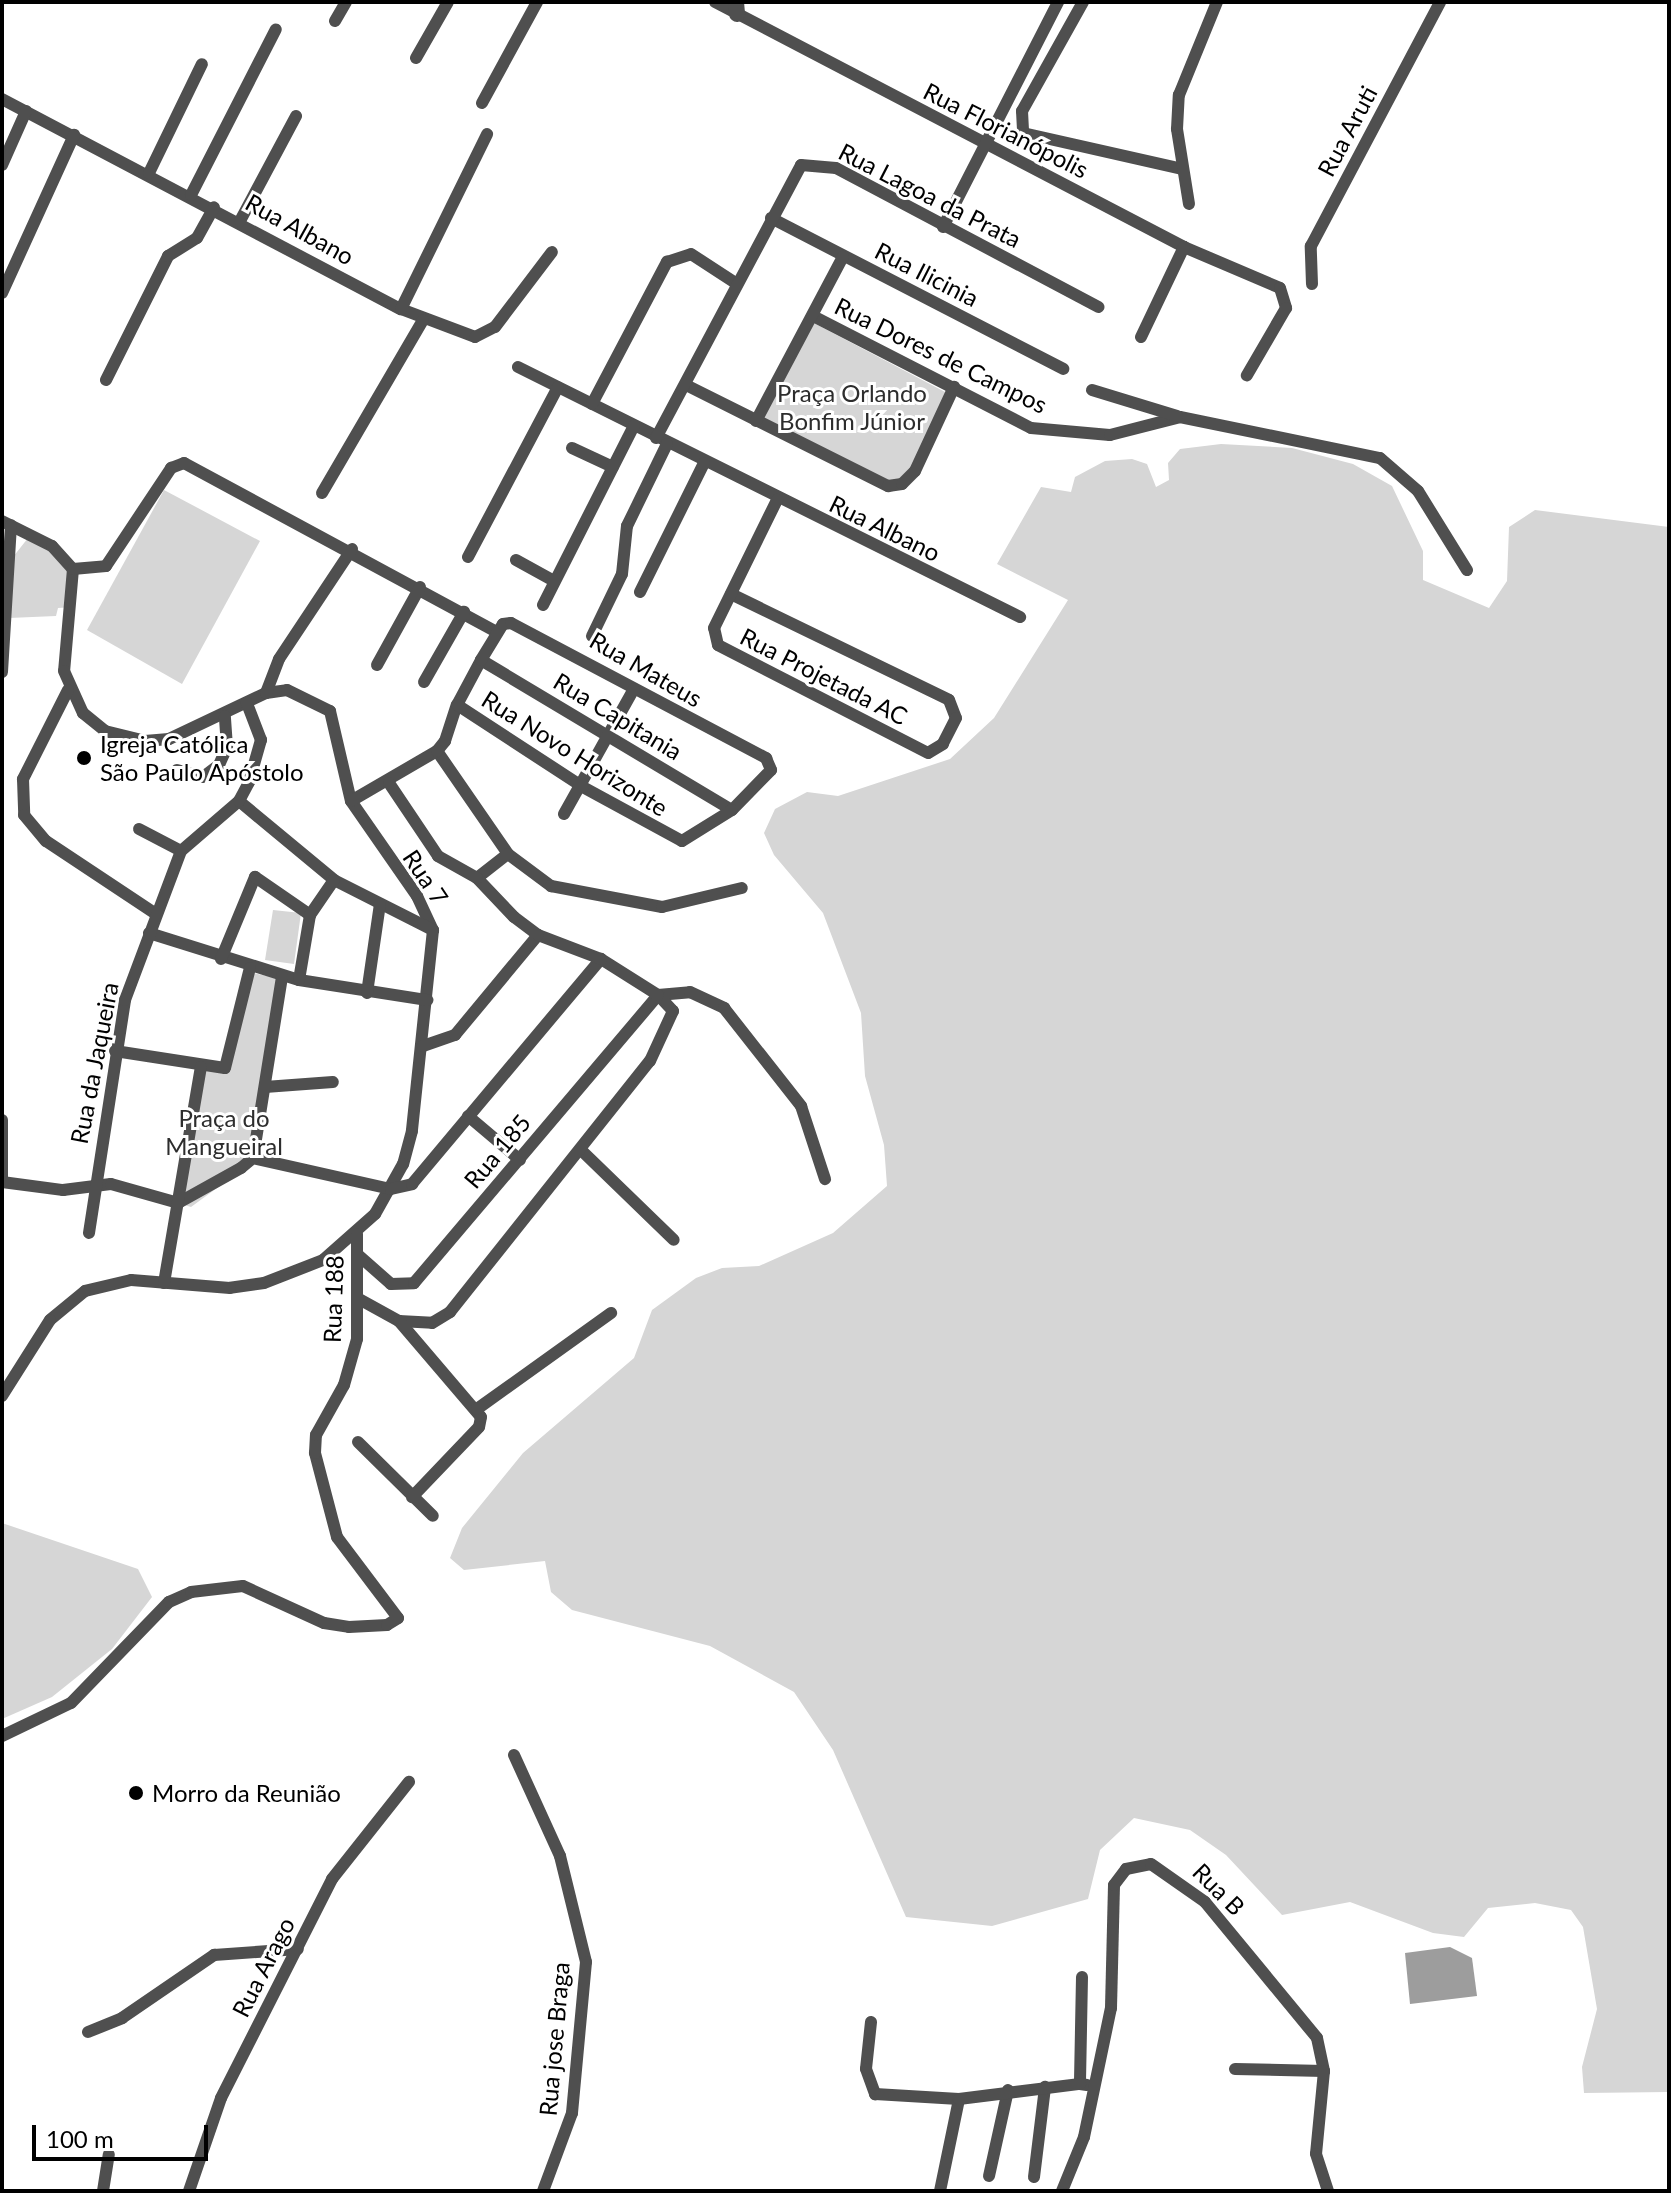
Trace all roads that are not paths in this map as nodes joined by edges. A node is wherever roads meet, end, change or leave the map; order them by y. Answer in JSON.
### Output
{"nodes":[{"id":1,"x":346,"y":2,"type":"edge"},
{"id":2,"x":448,"y":2,"type":"edge"},
{"id":3,"x":537,"y":2,"type":"edge"},
{"id":4,"x":715,"y":2,"type":"edge"},
{"id":5,"x":1058,"y":2,"type":"edge"},
{"id":6,"x":1083,"y":2,"type":"edge"},
{"id":7,"x":1217,"y":2,"type":"edge"},
{"id":8,"x":1440,"y":2,"type":"edge"},
{"id":9,"x":736,"y":8,"type":"edge"},
{"id":10,"x":335,"y":21,"type":"dead end"},
{"id":11,"x":276,"y":29,"type":"dead end"},
{"id":12,"x":416,"y":58,"type":"dead end"},
{"id":13,"x":202,"y":64,"type":"dead end"},
{"id":14,"x":2,"y":99,"type":"edge"},
{"id":15,"x":482,"y":103,"type":"dead end"},
{"id":16,"x":26,"y":111,"type":"junction"},
{"id":17,"x":296,"y":116,"type":"dead end"},
{"id":18,"x":487,"y":134,"type":"dead end"},
{"id":19,"x":74,"y":135,"type":"junction"},
{"id":20,"x":985,"y":144,"type":"junction"},
{"id":21,"x":2,"y":165,"type":"edge"},
{"id":22,"x":1183,"y":169,"type":"junction"},
{"id":23,"x":149,"y":173,"type":"junction"},
{"id":24,"x":191,"y":195,"type":"junction"},
{"id":25,"x":1189,"y":204,"type":"dead end"},
{"id":26,"x":214,"y":207,"type":"junction"},
{"id":27,"x":771,"y":218,"type":"junction"},
{"id":28,"x":240,"y":221,"type":"junction"},
{"id":29,"x":943,"y":227,"type":"junction"},
{"id":30,"x":1184,"y":247,"type":"junction"},
{"id":31,"x":552,"y":252,"type":"dead end"},
{"id":32,"x":843,"y":257,"type":"junction"},
{"id":33,"x":737,"y":284,"type":"junction"},
{"id":34,"x":1312,"y":284,"type":"dead end"},
{"id":35,"x":2,"y":293,"type":"edge"},
{"id":36,"x":1099,"y":307,"type":"dead end"},
{"id":37,"x":401,"y":309,"type":"junction"},
{"id":38,"x":813,"y":316,"type":"junction"},
{"id":39,"x":423,"y":320,"type":"junction"},
{"id":40,"x":1141,"y":337,"type":"dead end"},
{"id":41,"x":518,"y":367,"type":"dead end"},
{"id":42,"x":1063,"y":369,"type":"dead end"},
{"id":43,"x":1247,"y":375,"type":"dead end"},
{"id":44,"x":106,"y":380,"type":"dead end"},
{"id":45,"x":686,"y":385,"type":"junction"},
{"id":46,"x":558,"y":387,"type":"junction"},
{"id":47,"x":954,"y":387,"type":"junction"},
{"id":48,"x":1092,"y":390,"type":"dead end"},
{"id":49,"x":592,"y":404,"type":"junction"},
{"id":50,"x":1180,"y":417,"type":"junction"},
{"id":51,"x":756,"y":421,"type":"junction"},
{"id":52,"x":634,"y":426,"type":"junction"},
{"id":53,"x":662,"y":441,"type":"junction"},
{"id":54,"x":572,"y":448,"type":"dead end"},
{"id":55,"x":704,"y":463,"type":"junction"},
{"id":56,"x":613,"y":467,"type":"junction"},
{"id":57,"x":322,"y":493,"type":"dead end"},
{"id":58,"x":777,"y":500,"type":"junction"},
{"id":59,"x":6,"y":523,"type":"edge"},
{"id":60,"x":352,"y":549,"type":"junction"},
{"id":61,"x":468,"y":557,"type":"dead end"},
{"id":62,"x":516,"y":560,"type":"dead end"},
{"id":63,"x":73,"y":569,"type":"junction"},
{"id":64,"x":1467,"y":570,"type":"dead end"},
{"id":65,"x":554,"y":581,"type":"junction"},
{"id":66,"x":420,"y":587,"type":"junction"},
{"id":67,"x":640,"y":592,"type":"dead end"},
{"id":68,"x":731,"y":594,"type":"junction"},
{"id":69,"x":543,"y":605,"type":"dead end"},
{"id":70,"x":464,"y":612,"type":"junction"},
{"id":71,"x":1020,"y":617,"type":"dead end"},
{"id":72,"x":500,"y":628,"type":"junction"},
{"id":73,"x":592,"y":636,"type":"dead end"},
{"id":74,"x":481,"y":660,"type":"junction"},
{"id":75,"x":377,"y":665,"type":"dead end"},
{"id":76,"x":2,"y":672,"type":"edge"},
{"id":77,"x":424,"y":682,"type":"dead end"},
{"id":78,"x":634,"y":689,"type":"junction"},
{"id":79,"x":68,"y":690,"type":"junction"},
{"id":80,"x":266,"y":693,"type":"junction"},
{"id":81,"x":247,"y":703,"type":"junction"},
{"id":82,"x":457,"y":705,"type":"junction"},
{"id":83,"x":225,"y":716,"type":"junction"},
{"id":84,"x":610,"y":736,"type":"junction"},
{"id":85,"x":437,"y":751,"type":"junction"},
{"id":86,"x":766,"y":758,"type":"joint"},
{"id":87,"x":177,"y":770,"type":"dead end"},
{"id":88,"x":389,"y":783,"type":"junction"},
{"id":89,"x":583,"y":787,"type":"junction"},
{"id":90,"x":239,"y":801,"type":"junction"},
{"id":91,"x":351,"y":801,"type":"junction"},
{"id":92,"x":732,"y":810,"type":"junction"},
{"id":93,"x":564,"y":814,"type":"dead end"},
{"id":94,"x":139,"y":829,"type":"dead end"},
{"id":95,"x":181,"y":851,"type":"junction"},
{"id":96,"x":508,"y":854,"type":"junction"},
{"id":97,"x":477,"y":878,"type":"junction"},
{"id":98,"x":334,"y":880,"type":"junction"},
{"id":99,"x":742,"y":888,"type":"dead end"},
{"id":100,"x":380,"y":904,"type":"junction"},
{"id":101,"x":156,"y":914,"type":"junction"},
{"id":102,"x":310,"y":915,"type":"junction"},
{"id":103,"x":433,"y":930,"type":"junction"},
{"id":104,"x":149,"y":933,"type":"junction"},
{"id":105,"x":538,"y":935,"type":"junction"},
{"id":106,"x":221,"y":959,"type":"junction"},
{"id":107,"x":601,"y":959,"type":"junction"},
{"id":108,"x":250,"y":968,"type":"junction"},
{"id":109,"x":282,"y":976,"type":"junction"},
{"id":110,"x":299,"y":980,"type":"junction"},
{"id":111,"x":367,"y":993,"type":"junction"},
{"id":112,"x":658,"y":995,"type":"junction"},
{"id":113,"x":427,"y":1000,"type":"junction"},
{"id":114,"x":423,"y":1046,"type":"junction"},
{"id":115,"x":115,"y":1051,"type":"junction"},
{"id":116,"x":201,"y":1067,"type":"junction"},
{"id":117,"x":333,"y":1082,"type":"dead end"},
{"id":118,"x":265,"y":1087,"type":"junction"},
{"id":119,"x":468,"y":1116,"type":"junction"},
{"id":120,"x":2,"y":1120,"type":"edge"},
{"id":121,"x":581,"y":1150,"type":"junction"},
{"id":122,"x":253,"y":1158,"type":"junction"},
{"id":123,"x":520,"y":1160,"type":"junction"},
{"id":124,"x":825,"y":1179,"type":"dead end"},
{"id":125,"x":2,"y":1181,"type":"edge"},
{"id":126,"x":95,"y":1185,"type":"junction"},
{"id":127,"x":391,"y":1189,"type":"junction"},
{"id":128,"x":178,"y":1203,"type":"junction"},
{"id":129,"x":89,"y":1233,"type":"dead end"},
{"id":130,"x":357,"y":1234,"type":"junction"},
{"id":131,"x":674,"y":1240,"type":"dead end"},
{"id":132,"x":357,"y":1254,"type":"junction"},
{"id":133,"x":164,"y":1283,"type":"junction"},
{"id":134,"x":359,"y":1299,"type":"junction"},
{"id":135,"x":611,"y":1313,"type":"dead end"},
{"id":136,"x":399,"y":1321,"type":"junction"},
{"id":137,"x":2,"y":1396,"type":"edge"},
{"id":138,"x":477,"y":1409,"type":"junction"},
{"id":139,"x":358,"y":1442,"type":"dead end"},
{"id":140,"x":412,"y":1497,"type":"junction"},
{"id":141,"x":433,"y":1516,"type":"dead end"},
{"id":142,"x":2,"y":1736,"type":"edge"},
{"id":143,"x":514,"y":1755,"type":"dead end"},
{"id":144,"x":409,"y":1782,"type":"dead end"},
{"id":145,"x":298,"y":1949,"type":"junction"},
{"id":146,"x":1082,"y":1977,"type":"dead end"},
{"id":147,"x":871,"y":2022,"type":"dead end"},
{"id":148,"x":88,"y":2032,"type":"dead end"},
{"id":149,"x":1235,"y":2069,"type":"dead end"},
{"id":150,"x":1324,"y":2071,"type":"junction"},
{"id":151,"x":1087,"y":2085,"type":"junction"},
{"id":152,"x":1045,"y":2087,"type":"junction"},
{"id":153,"x":1008,"y":2090,"type":"junction"},
{"id":154,"x":957,"y":2103,"type":"junction"},
{"id":155,"x":109,"y":2154,"type":"dead end"},
{"id":156,"x":989,"y":2176,"type":"dead end"},
{"id":157,"x":1034,"y":2177,"type":"dead end"},
{"id":158,"x":103,"y":2191,"type":"edge"},
{"id":159,"x":189,"y":2191,"type":"edge"},
{"id":160,"x":543,"y":2191,"type":"edge"},
{"id":161,"x":940,"y":2191,"type":"edge"},
{"id":162,"x":1062,"y":2191,"type":"edge"},
{"id":163,"x":1328,"y":2191,"type":"edge"}],
"edges":[{"from":1,"to":10,"type":"street"},
{"from":2,"to":12,"type":"street"},
{"from":3,"to":15,"type":"street"},
{"from":4,"to":9,"type":"street","name":"Rua Florianópolis"},
{"from":5,"to":20,"type":"street"},
{"from":6,"to":22,"type":"street"},
{"from":7,"to":22,"type":"street"},
{"from":8,"to":34,"type":"street","name":"Rua Aruti"},
{"from":9,"to":20,"type":"street","name":"Rua Florianópolis"},
{"from":11,"to":24,"type":"street"},
{"from":13,"to":23,"type":"street"},
{"from":14,"to":16,"type":"street","name":"Rua Albano"},
{"from":16,"to":19,"type":"street","name":"Rua Albano"},
{"from":16,"to":21,"type":"street"},
{"from":17,"to":28,"type":"street"},
{"from":18,"to":37,"type":"street"},
{"from":19,"to":23,"type":"street","name":"Rua Albano"},
{"from":19,"to":35,"type":"street"},
{"from":20,"to":29,"type":"street"},
{"from":20,"to":30,"type":"street","name":"Rua Florianópolis"},
{"from":22,"to":25,"type":"street"},
{"from":23,"to":24,"type":"street","name":"Rua Albano"},
{"from":24,"to":26,"type":"street","name":"Rua Albano"},
{"from":26,"to":28,"type":"street","name":"Rua Albano"},
{"from":26,"to":44,"type":"street"},
{"from":27,"to":29,"type":"street","name":"Rua Lagoa da Prata"},
{"from":27,"to":32,"type":"street","name":"Rua Ilicinia"},
{"from":27,"to":33,"type":"street","name":"Rua Lagoa da Prata"},
{"from":28,"to":37,"type":"street","name":"Rua Albano"},
{"from":29,"to":36,"type":"street","name":"Rua Lagoa da Prata"},
{"from":30,"to":40,"type":"street"},
{"from":30,"to":43,"type":"street","name":"Rua Florianópolis"},
{"from":31,"to":39,"type":"street","name":"Rua Albano"},
{"from":32,"to":38,"type":"street"},
{"from":32,"to":42,"type":"street","name":"Rua Ilicinia"},
{"from":33,"to":45,"type":"street","name":"Rua Lagoa da Prata"},
{"from":33,"to":49,"type":"street"},
{"from":37,"to":39,"type":"street","name":"Rua Albano"},
{"from":38,"to":47,"type":"street","name":"Rua Dores de Campos"},
{"from":38,"to":51,"type":"street"},
{"from":39,"to":57,"type":"street"},
{"from":41,"to":46,"type":"street","name":"Rua Albano"},
{"from":45,"to":51,"type":"street"},
{"from":45,"to":53,"type":"street","name":"Rua Lagoa da Prata"},
{"from":46,"to":49,"type":"street","name":"Rua Albano"},
{"from":46,"to":61,"type":"street"},
{"from":47,"to":50,"type":"street","name":"Rua Dores de Campos"},
{"from":47,"to":51,"type":"street"},
{"from":48,"to":50,"type":"street"},
{"from":49,"to":52,"type":"street","name":"Rua Albano"},
{"from":50,"to":64,"type":"street","name":"Rua Dores de Campos"},
{"from":52,"to":53,"type":"street","name":"Rua Albano"},
{"from":52,"to":56,"type":"street"},
{"from":53,"to":55,"type":"street","name":"Rua Albano"},
{"from":53,"to":73,"type":"street","name":"Rua Lagoa da Prata"},
{"from":54,"to":56,"type":"street"},
{"from":55,"to":58,"type":"street","name":"Rua Albano"},
{"from":55,"to":67,"type":"street"},
{"from":56,"to":65,"type":"street"},
{"from":58,"to":68,"type":"street"},
{"from":58,"to":71,"type":"street","name":"Rua Albano"},
{"from":59,"to":63,"type":"street"},
{"from":59,"to":76,"type":"street"},
{"from":60,"to":63,"type":"street","name":"Rua Mateus"},
{"from":60,"to":66,"type":"street","name":"Rua Mateus"},
{"from":60,"to":80,"type":"street"},
{"from":62,"to":65,"type":"street"},
{"from":63,"to":79,"type":"street"},
{"from":65,"to":69,"type":"street"},
{"from":66,"to":70,"type":"street","name":"Rua Mateus"},
{"from":66,"to":75,"type":"street"},
{"from":68,"to":68,"type":"street","name":"Rua Projetada AC"},
{"from":70,"to":72,"type":"street","name":"Rua Mateus"},
{"from":70,"to":77,"type":"street"},
{"from":72,"to":74,"type":"street"},
{"from":72,"to":78,"type":"street","name":"Rua Mateus"},
{"from":74,"to":82,"type":"street"},
{"from":74,"to":84,"type":"street","name":"Rua Capitania"},
{"from":78,"to":84,"type":"street"},
{"from":78,"to":86,"type":"street","name":"Rua Mateus"},
{"from":79,"to":83,"type":"street"},
{"from":79,"to":101,"type":"street"},
{"from":80,"to":81,"type":"street"},
{"from":80,"to":91,"type":"street","name":"Rua 7"},
{"from":81,"to":83,"type":"street"},
{"from":81,"to":90,"type":"street","name":"Rua da Jaqueira"},
{"from":82,"to":85,"type":"street"},
{"from":82,"to":89,"type":"street","name":"Rua Novo Horizonte"},
{"from":83,"to":87,"type":"street"},
{"from":84,"to":89,"type":"street"},
{"from":84,"to":92,"type":"street","name":"Rua Capitania"},
{"from":85,"to":88,"type":"street"},
{"from":85,"to":96,"type":"street"},
{"from":86,"to":92,"type":"street","name":"Rua Novo Horizonte"},
{"from":88,"to":91,"type":"street"},
{"from":88,"to":97,"type":"street"},
{"from":89,"to":92,"type":"street","name":"Rua Novo Horizonte"},
{"from":89,"to":93,"type":"street"},
{"from":90,"to":95,"type":"street","name":"Rua da Jaqueira"},
{"from":90,"to":98,"type":"street"},
{"from":91,"to":103,"type":"street","name":"Rua 7"},
{"from":94,"to":95,"type":"street"},
{"from":95,"to":101,"type":"street","name":"Rua da Jaqueira"},
{"from":96,"to":97,"type":"street"},
{"from":96,"to":99,"type":"street"},
{"from":97,"to":105,"type":"street"},
{"from":98,"to":100,"type":"street"},
{"from":98,"to":102,"type":"street"},
{"from":100,"to":103,"type":"street"},
{"from":100,"to":111,"type":"street"},
{"from":101,"to":104,"type":"street","name":"Rua da Jaqueira"},
{"from":102,"to":106,"type":"street"},
{"from":102,"to":110,"type":"street"},
{"from":103,"to":113,"type":"street","name":"Rua 7"},
{"from":104,"to":106,"type":"street"},
{"from":104,"to":115,"type":"street","name":"Rua da Jaqueira"},
{"from":105,"to":107,"type":"street"},
{"from":105,"to":114,"type":"street"},
{"from":106,"to":108,"type":"street"},
{"from":107,"to":112,"type":"street"},
{"from":107,"to":119,"type":"street"},
{"from":108,"to":109,"type":"street"},
{"from":108,"to":116,"type":"street"},
{"from":109,"to":110,"type":"street"},
{"from":109,"to":118,"type":"street"},
{"from":110,"to":111,"type":"street"},
{"from":111,"to":113,"type":"street"},
{"from":112,"to":121,"type":"street"},
{"from":112,"to":123,"type":"street","name":"Rua 185"},
{"from":112,"to":124,"type":"street"},
{"from":113,"to":114,"type":"street","name":"Rua 7"},
{"from":114,"to":127,"type":"street","name":"Rua 7"},
{"from":115,"to":116,"type":"street"},
{"from":115,"to":126,"type":"street","name":"Rua da Jaqueira"},
{"from":116,"to":128,"type":"street"},
{"from":117,"to":118,"type":"street"},
{"from":118,"to":122,"type":"street"},
{"from":119,"to":123,"type":"street"},
{"from":119,"to":127,"type":"street"},
{"from":120,"to":125,"type":"street"},
{"from":121,"to":131,"type":"street"},
{"from":121,"to":136,"type":"street"},
{"from":122,"to":127,"type":"street"},
{"from":122,"to":128,"type":"street"},
{"from":123,"to":132,"type":"street","name":"Rua 185"},
{"from":125,"to":126,"type":"street"},
{"from":126,"to":128,"type":"street"},
{"from":126,"to":129,"type":"street","name":"Rua da Jaqueira"},
{"from":127,"to":130,"type":"street","name":"Rua 7"},
{"from":128,"to":133,"type":"street"},
{"from":130,"to":132,"type":"street","name":"Rua 188"},
{"from":130,"to":133,"type":"street","name":"Rua 7"},
{"from":132,"to":134,"type":"street","name":"Rua 188"},
{"from":133,"to":137,"type":"street","name":"Rua 7"},
{"from":134,"to":136,"type":"street"},
{"from":134,"to":142,"type":"street","name":"Rua 188"},
{"from":135,"to":138,"type":"street"},
{"from":136,"to":138,"type":"street"},
{"from":138,"to":140,"type":"street"},
{"from":139,"to":140,"type":"street"},
{"from":140,"to":141,"type":"street"},
{"from":143,"to":160,"type":"street","name":"Rua jose Braga"},
{"from":144,"to":145,"type":"street","name":"Rua Arago"},
{"from":145,"to":148,"type":"street"},
{"from":145,"to":159,"type":"street","name":"Rua Arago"},
{"from":146,"to":151,"type":"street"},
{"from":147,"to":154,"type":"street"},
{"from":149,"to":150,"type":"street"},
{"from":150,"to":151,"type":"street","name":"Rua B"},
{"from":150,"to":163,"type":"street","name":"Rua B"},
{"from":151,"to":152,"type":"street"},
{"from":151,"to":162,"type":"street","name":"Rua B"},
{"from":152,"to":153,"type":"street"},
{"from":152,"to":157,"type":"street"},
{"from":153,"to":154,"type":"street"},
{"from":153,"to":156,"type":"street"},
{"from":154,"to":161,"type":"street"},
{"from":155,"to":158,"type":"street"}]}
